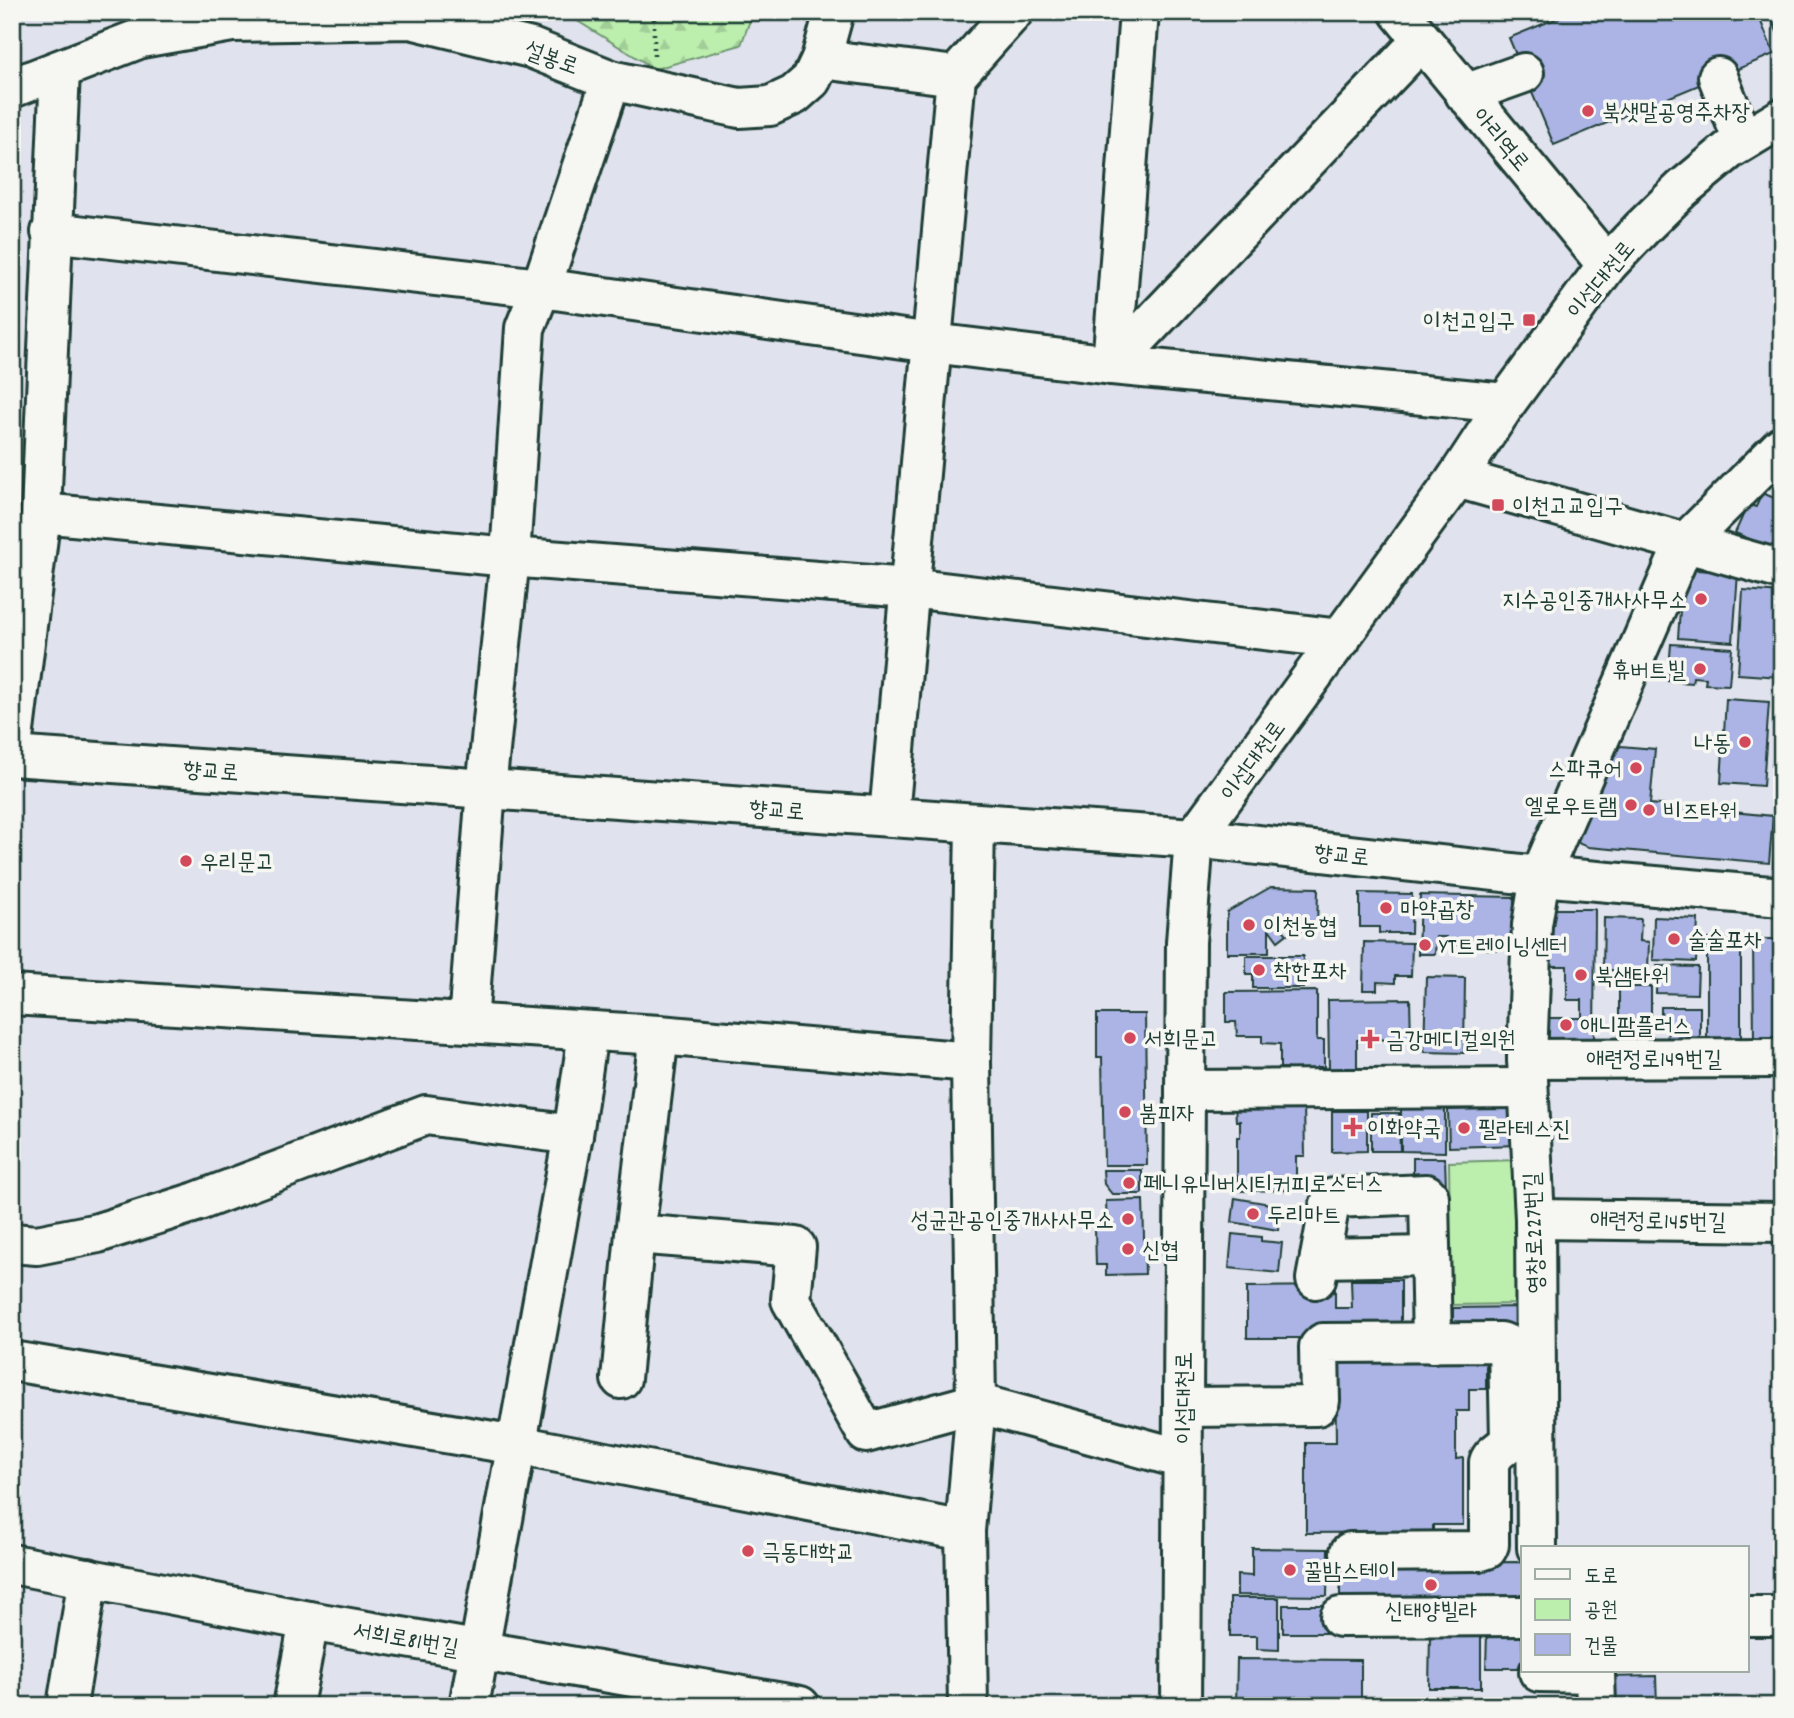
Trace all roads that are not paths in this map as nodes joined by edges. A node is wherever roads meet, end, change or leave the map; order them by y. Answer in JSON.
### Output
{"nodes":[{"id":1,"x":834,"y":12,"type":"edge"},
{"id":2,"x":1013,"y":12,"type":"edge"},
{"id":3,"x":1139,"y":12,"type":"edge"},
{"id":4,"x":1408,"y":20,"type":"edge"},
{"id":5,"x":821,"y":60,"type":"junction"},
{"id":6,"x":60,"y":70,"type":"junction"},
{"id":7,"x":1524,"y":73,"type":"dead end"},
{"id":8,"x":956,"y":76,"type":"junction"},
{"id":9,"x":1717,"y":77,"type":"dead end"},
{"id":10,"x":611,"y":80,"type":"junction"},
{"id":11,"x":12,"y":88,"type":"edge"},
{"id":12,"x":1465,"y":94,"type":"junction"},
{"id":13,"x":1782,"y":118,"type":"edge"},
{"id":14,"x":1743,"y":141,"type":"junction"},
{"id":15,"x":51,"y":232,"type":"junction"},
{"id":16,"x":1607,"y":265,"type":"junction"},
{"id":17,"x":541,"y":288,"type":"junction"},
{"id":18,"x":932,"y":344,"type":"junction"},
{"id":19,"x":1112,"y":365,"type":"junction"},
{"id":20,"x":1506,"y":403,"type":"junction"},
{"id":21,"x":1782,"y":446,"type":"edge"},
{"id":22,"x":1457,"y":478,"type":"junction"},
{"id":23,"x":41,"y":513,"type":"junction"},
{"id":24,"x":1684,"y":544,"type":"junction"},
{"id":25,"x":510,"y":557,"type":"junction"},
{"id":26,"x":1782,"y":570,"type":"edge"},
{"id":27,"x":909,"y":587,"type":"junction"},
{"id":28,"x":1341,"y":639,"type":"junction"},
{"id":29,"x":17,"y":664,"type":"edge"},
{"id":30,"x":12,"y":747,"type":"edge"},
{"id":31,"x":12,"y":757,"type":"edge"},
{"id":32,"x":486,"y":789,"type":"junction"},
{"id":33,"x":889,"y":816,"type":"junction"},
{"id":34,"x":975,"y":823,"type":"junction"},
{"id":35,"x":1194,"y":838,"type":"junction"},
{"id":36,"x":1540,"y":876,"type":"junction"},
{"id":37,"x":1782,"y":897,"type":"edge"},
{"id":38,"x":12,"y":995,"type":"edge"},
{"id":39,"x":468,"y":1023,"type":"junction"},
{"id":40,"x":588,"y":1032,"type":"junction"},
{"id":41,"x":659,"y":1035,"type":"junction"},
{"id":42,"x":1782,"y":1058,"type":"edge"},
{"id":43,"x":971,"y":1062,"type":"junction"},
{"id":44,"x":1527,"y":1073,"type":"junction"},
{"id":45,"x":1185,"y":1090,"type":"junction"},
{"id":46,"x":573,"y":1135,"type":"junction"},
{"id":47,"x":1535,"y":1219,"type":"junction"},
{"id":48,"x":1782,"y":1222,"type":"edge"},
{"id":49,"x":635,"y":1234,"type":"junction"},
{"id":50,"x":12,"y":1243,"type":"edge"},
{"id":51,"x":1430,"y":1256,"type":"junction"},
{"id":52,"x":1432,"y":1343,"type":"junction"},
{"id":53,"x":12,"y":1361,"type":"edge"},
{"id":54,"x":621,"y":1379,"type":"dead end"},
{"id":55,"x":976,"y":1403,"type":"junction"},
{"id":56,"x":1183,"y":1407,"type":"junction"},
{"id":57,"x":517,"y":1445,"type":"junction"},
{"id":58,"x":1183,"y":1459,"type":"junction"},
{"id":59,"x":965,"y":1531,"type":"junction"},
{"id":60,"x":1537,"y":1546,"type":"edge"},
{"id":61,"x":1350,"y":1552,"type":"dead end"},
{"id":62,"x":12,"y":1564,"type":"edge"},
{"id":63,"x":88,"y":1578,"type":"junction"},
{"id":64,"x":1521,"y":1616,"type":"edge"},
{"id":65,"x":1748,"y":1616,"type":"edge"},
{"id":66,"x":1782,"y":1616,"type":"edge"},
{"id":67,"x":1340,"y":1617,"type":"dead end"},
{"id":68,"x":309,"y":1621,"type":"junction"},
{"id":69,"x":479,"y":1651,"type":"junction"},
{"id":70,"x":1538,"y":1683,"type":"edge"},
{"id":71,"x":66,"y":1706,"type":"edge"},
{"id":72,"x":293,"y":1706,"type":"edge"},
{"id":73,"x":469,"y":1706,"type":"edge"},
{"id":74,"x":800,"y":1706,"type":"edge"},
{"id":75,"x":968,"y":1706,"type":"edge"},
{"id":76,"x":1181,"y":1706,"type":"edge"},
{"id":77,"x":1596,"y":1706,"type":"edge"}],
"edges":[{"from":1,"to":5,"type":"street","name":"설봉로"},
{"from":2,"to":8,"type":"street"},
{"from":3,"to":19,"type":"street"},
{"from":4,"to":12,"type":"street","name":"아리역로"},
{"from":4,"to":19,"type":"street"},
{"from":5,"to":8,"type":"street"},
{"from":5,"to":10,"type":"street","name":"설봉로"},
{"from":6,"to":10,"type":"street","name":"설봉로"},
{"from":6,"to":11,"type":"street","name":"설봉로"},
{"from":6,"to":15,"type":"street"},
{"from":7,"to":12,"type":"street"},
{"from":8,"to":18,"type":"street"},
{"from":9,"to":14,"type":"street"},
{"from":10,"to":17,"type":"street"},
{"from":12,"to":16,"type":"street","name":"아리역로"},
{"from":13,"to":14,"type":"street","name":"이섭대천로"},
{"from":14,"to":16,"type":"street","name":"이섭대천로"},
{"from":15,"to":17,"type":"street"},
{"from":15,"to":23,"type":"street"},
{"from":16,"to":20,"type":"street","name":"이섭대천로"},
{"from":17,"to":18,"type":"street"},
{"from":17,"to":25,"type":"street"},
{"from":18,"to":19,"type":"street"},
{"from":18,"to":27,"type":"street"},
{"from":19,"to":20,"type":"street"},
{"from":20,"to":22,"type":"street","name":"이섭대천로"},
{"from":21,"to":24,"type":"street"},
{"from":22,"to":24,"type":"street"},
{"from":22,"to":28,"type":"street","name":"이섭대천로"},
{"from":23,"to":25,"type":"street"},
{"from":23,"to":29,"type":"street"},
{"from":24,"to":26,"type":"street"},
{"from":24,"to":36,"type":"street"},
{"from":25,"to":27,"type":"street"},
{"from":25,"to":32,"type":"street"},
{"from":27,"to":28,"type":"street"},
{"from":27,"to":33,"type":"street"},
{"from":28,"to":35,"type":"street","name":"이섭대천로"},
{"from":29,"to":30,"type":"street"},
{"from":31,"to":32,"type":"street","name":"향교로"},
{"from":32,"to":33,"type":"street","name":"향교로"},
{"from":32,"to":39,"type":"street"},
{"from":33,"to":34,"type":"street","name":"향교로"},
{"from":34,"to":35,"type":"street","name":"향교로"},
{"from":34,"to":43,"type":"street"},
{"from":35,"to":36,"type":"street","name":"향교로"},
{"from":35,"to":45,"type":"street","name":"이섭대천로"},
{"from":36,"to":37,"type":"street","name":"향교로"},
{"from":36,"to":44,"type":"street","name":"영창로227번길"},
{"from":38,"to":39,"type":"street"},
{"from":39,"to":40,"type":"street"},
{"from":40,"to":41,"type":"street"},
{"from":40,"to":46,"type":"street"},
{"from":41,"to":43,"type":"street"},
{"from":41,"to":49,"type":"street"},
{"from":42,"to":44,"type":"street","name":"애련정로149번길"},
{"from":43,"to":55,"type":"street"},
{"from":44,"to":45,"type":"street"},
{"from":44,"to":47,"type":"street","name":"영창로227번길"},
{"from":45,"to":56,"type":"street","name":"이섭대천로"},
{"from":46,"to":50,"type":"street"},
{"from":46,"to":57,"type":"street"},
{"from":47,"to":48,"type":"street","name":"애련정로145번길"},
{"from":47,"to":60,"type":"street","name":"영창로227번길"},
{"from":49,"to":54,"type":"street"},
{"from":49,"to":55,"type":"street"},
{"from":51,"to":51,"type":"street"},
{"from":51,"to":52,"type":"street"},
{"from":52,"to":56,"type":"street"},
{"from":52,"to":61,"type":"street"},
{"from":53,"to":57,"type":"street"},
{"from":55,"to":58,"type":"street"},
{"from":55,"to":59,"type":"street"},
{"from":56,"to":58,"type":"street","name":"이섭대천로"},
{"from":57,"to":59,"type":"street"},
{"from":57,"to":69,"type":"street"},
{"from":58,"to":76,"type":"street","name":"이섭대천로"},
{"from":59,"to":75,"type":"street"},
{"from":62,"to":63,"type":"street","name":"서희로81번길"},
{"from":63,"to":68,"type":"street","name":"서희로81번길"},
{"from":63,"to":71,"type":"street"},
{"from":64,"to":67,"type":"street"},
{"from":65,"to":66,"type":"street"},
{"from":68,"to":69,"type":"street","name":"서희로81번길"},
{"from":68,"to":72,"type":"street"},
{"from":69,"to":73,"type":"street"},
{"from":69,"to":74,"type":"street","name":"서희로81번길"},
{"from":70,"to":77,"type":"street"}]}
